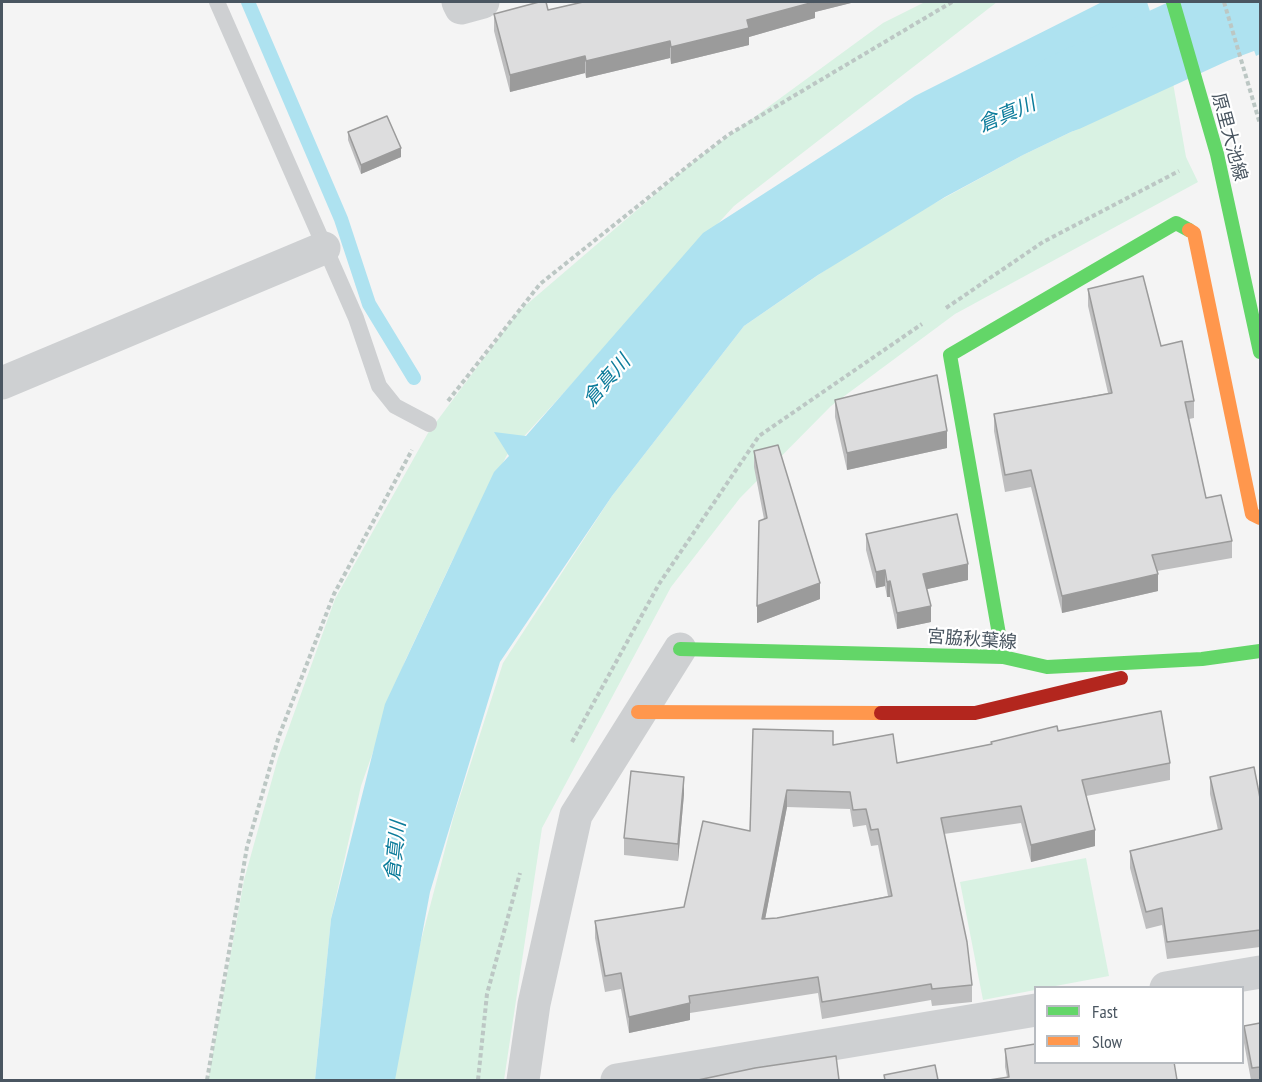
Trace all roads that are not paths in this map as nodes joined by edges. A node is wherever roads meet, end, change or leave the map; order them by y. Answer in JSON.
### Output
{"nodes":[{"id":1,"x":217,"y":2,"type":"edge"},
{"id":2,"x":458,"y":2,"type":"edge"},
{"id":3,"x":483,"y":2,"type":"edge"},
{"id":4,"x":1173,"y":2,"type":"edge"},
{"id":5,"x":324,"y":248,"type":"junction"},
{"id":6,"x":1260,"y":352,"type":"edge"},
{"id":7,"x":2,"y":382,"type":"edge"},
{"id":8,"x":429,"y":424,"type":"road end"},
{"id":9,"x":1260,"y":518,"type":"edge"},
{"id":10,"x":680,"y":649,"type":"joint"},
{"id":11,"x":1260,"y":651,"type":"edge"},
{"id":12,"x":1003,"y":657,"type":"junction"},
{"id":13,"x":1202,"y":659,"type":"junction"},
{"id":14,"x":638,"y":712,"type":"junction"},
{"id":15,"x":1260,"y":972,"type":"edge"},
{"id":16,"x":1172,"y":986,"type":"edge"},
{"id":17,"x":1034,"y":1010,"type":"edge"},
{"id":18,"x":523,"y":1080,"type":"edge"},
{"id":19,"x":617,"y":1080,"type":"edge"}],
"edges":[{"from":1,"to":5,"type":"lane"},
{"from":2,"to":3,"type":"street"},
{"from":4,"to":6,"type":"street","name":"原里大池線"},
{"from":5,"to":7,"type":"street"},
{"from":5,"to":8,"type":"lane"},
{"from":9,"to":12,"type":"street"},
{"from":10,"to":12,"type":"street","name":"宮脇秋葉線"},
{"from":10,"to":14,"type":"street"},
{"from":11,"to":13,"type":"street","name":"宮脇秋葉線"},
{"from":12,"to":13,"type":"street","name":"宮脇秋葉線"},
{"from":13,"to":14,"type":"street"},
{"from":14,"to":18,"type":"street"},
{"from":15,"to":16,"type":"street"},
{"from":17,"to":19,"type":"street"}]}
